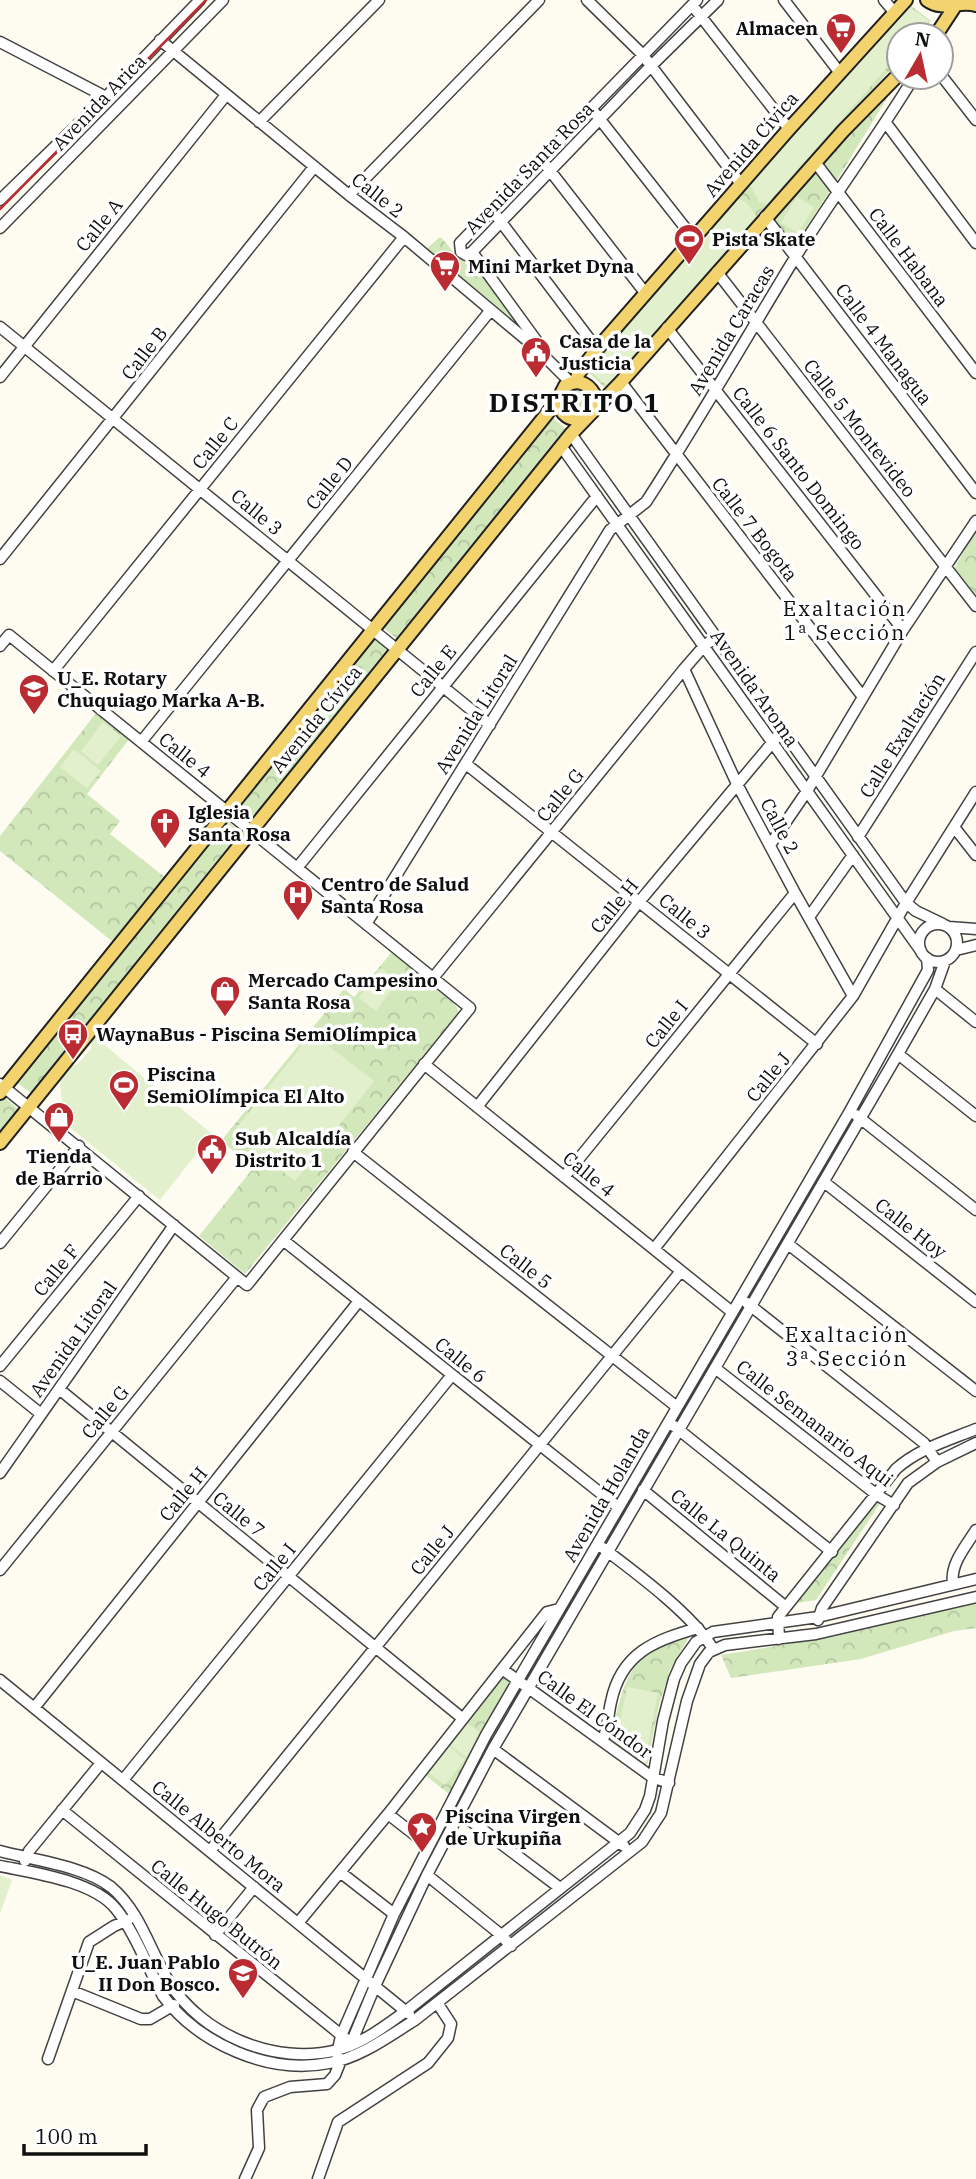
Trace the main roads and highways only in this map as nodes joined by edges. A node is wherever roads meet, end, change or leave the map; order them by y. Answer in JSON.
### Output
{"nodes":[{"id":1,"x":906,"y":0,"type":"edge"},
{"id":2,"x":928,"y":0,"type":"edge"},
{"id":3,"x":958,"y":2,"type":"edge"},
{"id":4,"x":976,"y":5,"type":"edge"},
{"id":5,"x":945,"y":21,"type":"edge"},
{"id":6,"x":885,"y":89,"type":"edge"},
{"id":7,"x":573,"y":382,"type":"junction"},
{"id":8,"x":558,"y":400,"type":"junction"},
{"id":9,"x":589,"y":414,"type":"junction"},
{"id":10,"x":1,"y":1088,"type":"edge"},
{"id":11,"x":0,"y":1143,"type":"edge"}],
"edges":[{"from":1,"to":7,"type":"main road","name":"Avenida Cívica"},
{"from":2,"to":3,"type":"main road"},
{"from":3,"to":4,"type":"main road"},
{"from":3,"to":5,"type":"main road"},
{"from":6,"to":9,"type":"main road","name":"Avenida Cívica"},
{"from":7,"to":8,"type":"main road"},
{"from":7,"to":9,"type":"main road"},
{"from":8,"to":9,"type":"main road"},
{"from":8,"to":10,"type":"main road","name":"Avenida Cívica"},
{"from":9,"to":11,"type":"main road","name":"Avenida Cívica"}]}
